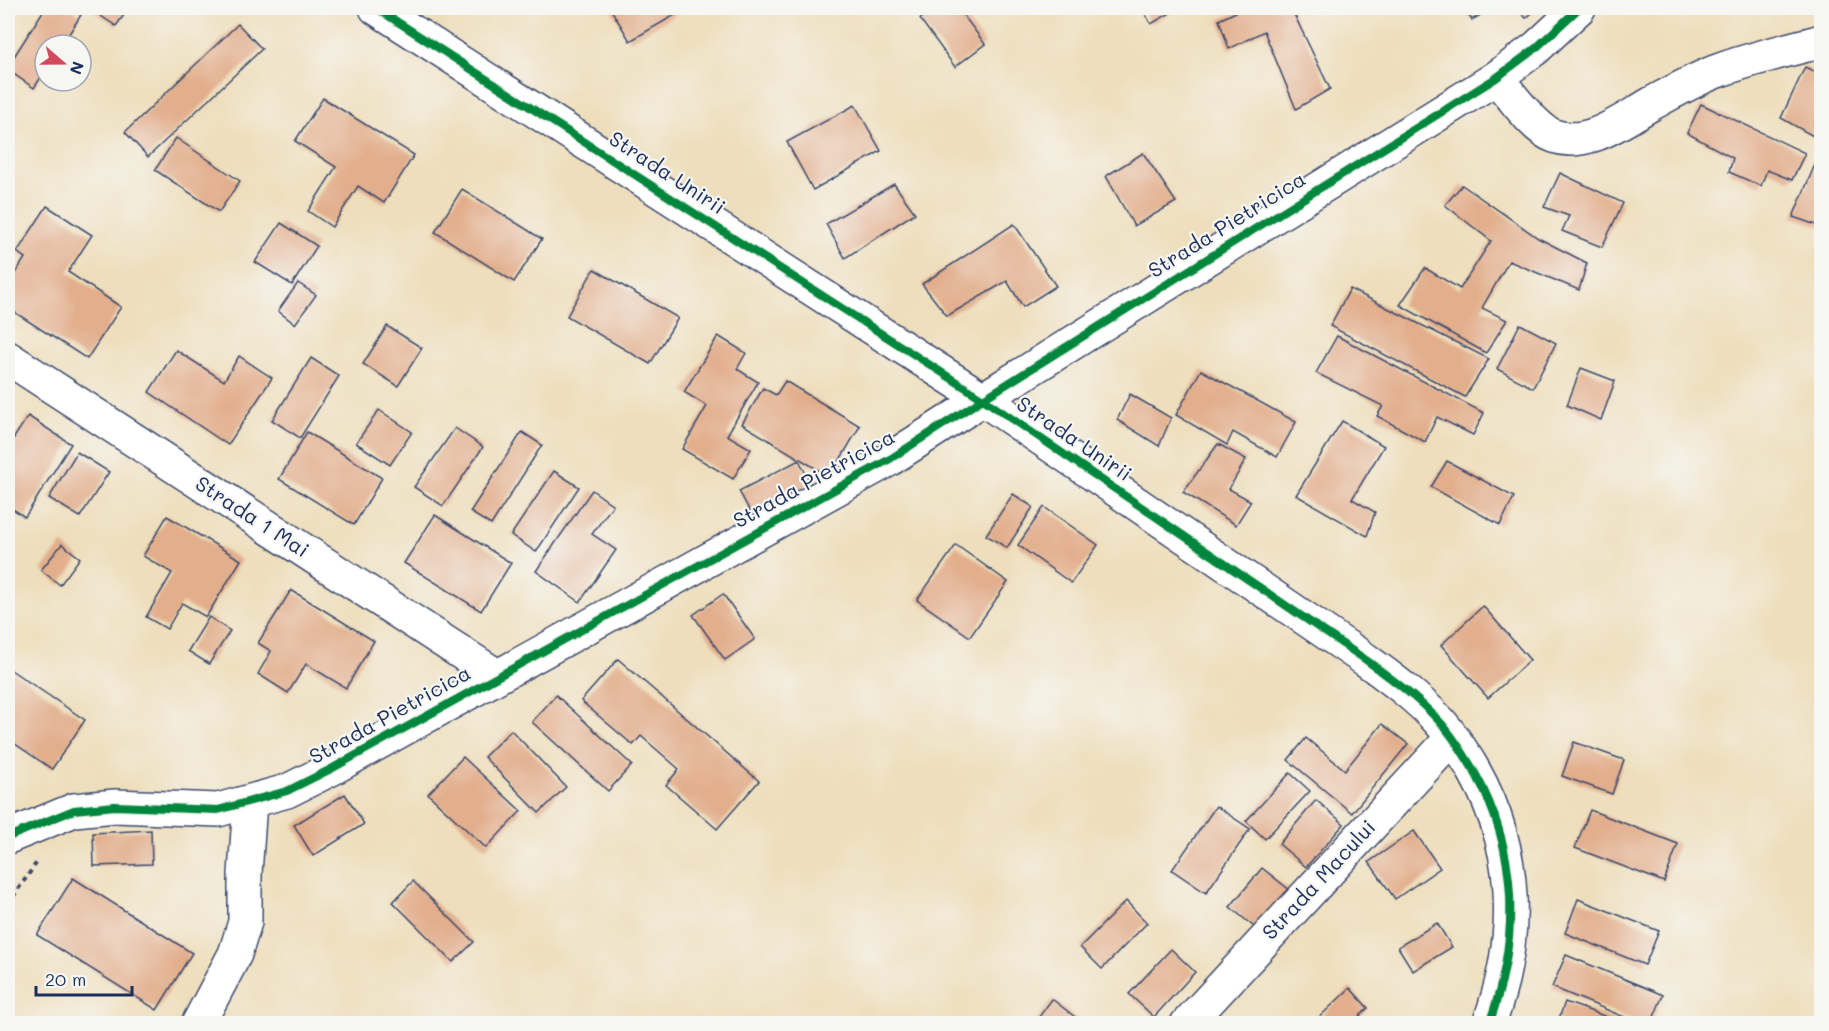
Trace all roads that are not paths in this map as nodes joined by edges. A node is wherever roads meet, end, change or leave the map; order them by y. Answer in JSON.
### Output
{"nodes":[{"id":1,"x":376,"y":8,"type":"edge"},
{"id":2,"x":1579,"y":8,"type":"edge"},
{"id":3,"x":1821,"y":41,"type":"edge"},
{"id":4,"x":1496,"y":78,"type":"junction"},
{"id":5,"x":8,"y":358,"type":"edge"},
{"id":6,"x":983,"y":399,"type":"junction"},
{"id":7,"x":497,"y":676,"type":"junction"},
{"id":8,"x":1452,"y":738,"type":"junction"},
{"id":9,"x":250,"y":802,"type":"junction"},
{"id":10,"x":8,"y":837,"type":"edge"},
{"id":11,"x":198,"y":1023,"type":"edge"},
{"id":12,"x":1187,"y":1023,"type":"edge"},
{"id":13,"x":1490,"y":1023,"type":"edge"}],
"edges":[{"from":1,"to":6,"type":"street","name":"Strada Unirii"},
{"from":2,"to":4,"type":"street","name":"Strada Pietricica"},
{"from":3,"to":4,"type":"street"},
{"from":4,"to":6,"type":"street","name":"Strada Pietricica"},
{"from":5,"to":7,"type":"street","name":"Strada 1 Mai"},
{"from":6,"to":7,"type":"street","name":"Strada Pietricica"},
{"from":6,"to":8,"type":"street","name":"Strada Unirii"},
{"from":7,"to":9,"type":"street","name":"Strada Pietricica"},
{"from":8,"to":12,"type":"street","name":"Strada Macului"},
{"from":8,"to":13,"type":"street","name":"Strada Unirii"},
{"from":9,"to":10,"type":"street","name":"Strada Pietricica"},
{"from":9,"to":11,"type":"street"}]}
